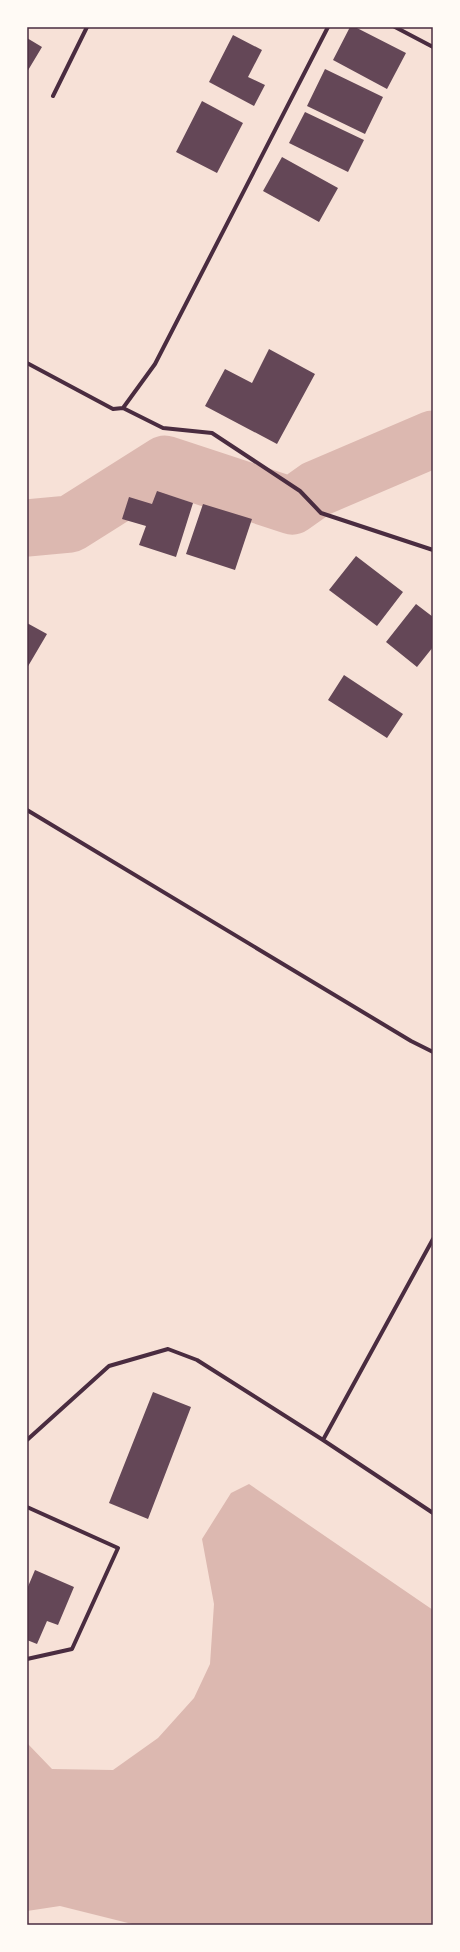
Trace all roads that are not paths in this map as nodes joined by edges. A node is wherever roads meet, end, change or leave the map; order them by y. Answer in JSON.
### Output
{"nodes":[{"id":1,"x":87,"y":27,"type":"edge"},
{"id":2,"x":328,"y":27,"type":"edge"},
{"id":3,"x":395,"y":27,"type":"edge"},
{"id":4,"x":433,"y":47,"type":"edge"},
{"id":5,"x":53,"y":96,"type":"dead end"},
{"id":6,"x":27,"y":363,"type":"edge"},
{"id":7,"x":123,"y":408,"type":"junction"},
{"id":8,"x":433,"y":550,"type":"edge"},
{"id":9,"x":27,"y":810,"type":"edge"},
{"id":10,"x":433,"y":1052,"type":"edge"},
{"id":11,"x":433,"y":1239,"type":"edge"},
{"id":12,"x":27,"y":1440,"type":"edge"},
{"id":13,"x":323,"y":1440,"type":"junction"},
{"id":14,"x":27,"y":1507,"type":"edge"},
{"id":15,"x":433,"y":1513,"type":"edge"},
{"id":16,"x":27,"y":1658,"type":"edge"}],
"edges":[{"from":1,"to":5,"type":"street"},
{"from":2,"to":7,"type":"street"},
{"from":3,"to":4,"type":"street"},
{"from":6,"to":7,"type":"street"},
{"from":7,"to":8,"type":"street"},
{"from":9,"to":10,"type":"street"},
{"from":11,"to":13,"type":"street"},
{"from":12,"to":13,"type":"street"},
{"from":13,"to":15,"type":"street"},
{"from":14,"to":16,"type":"street"}]}
